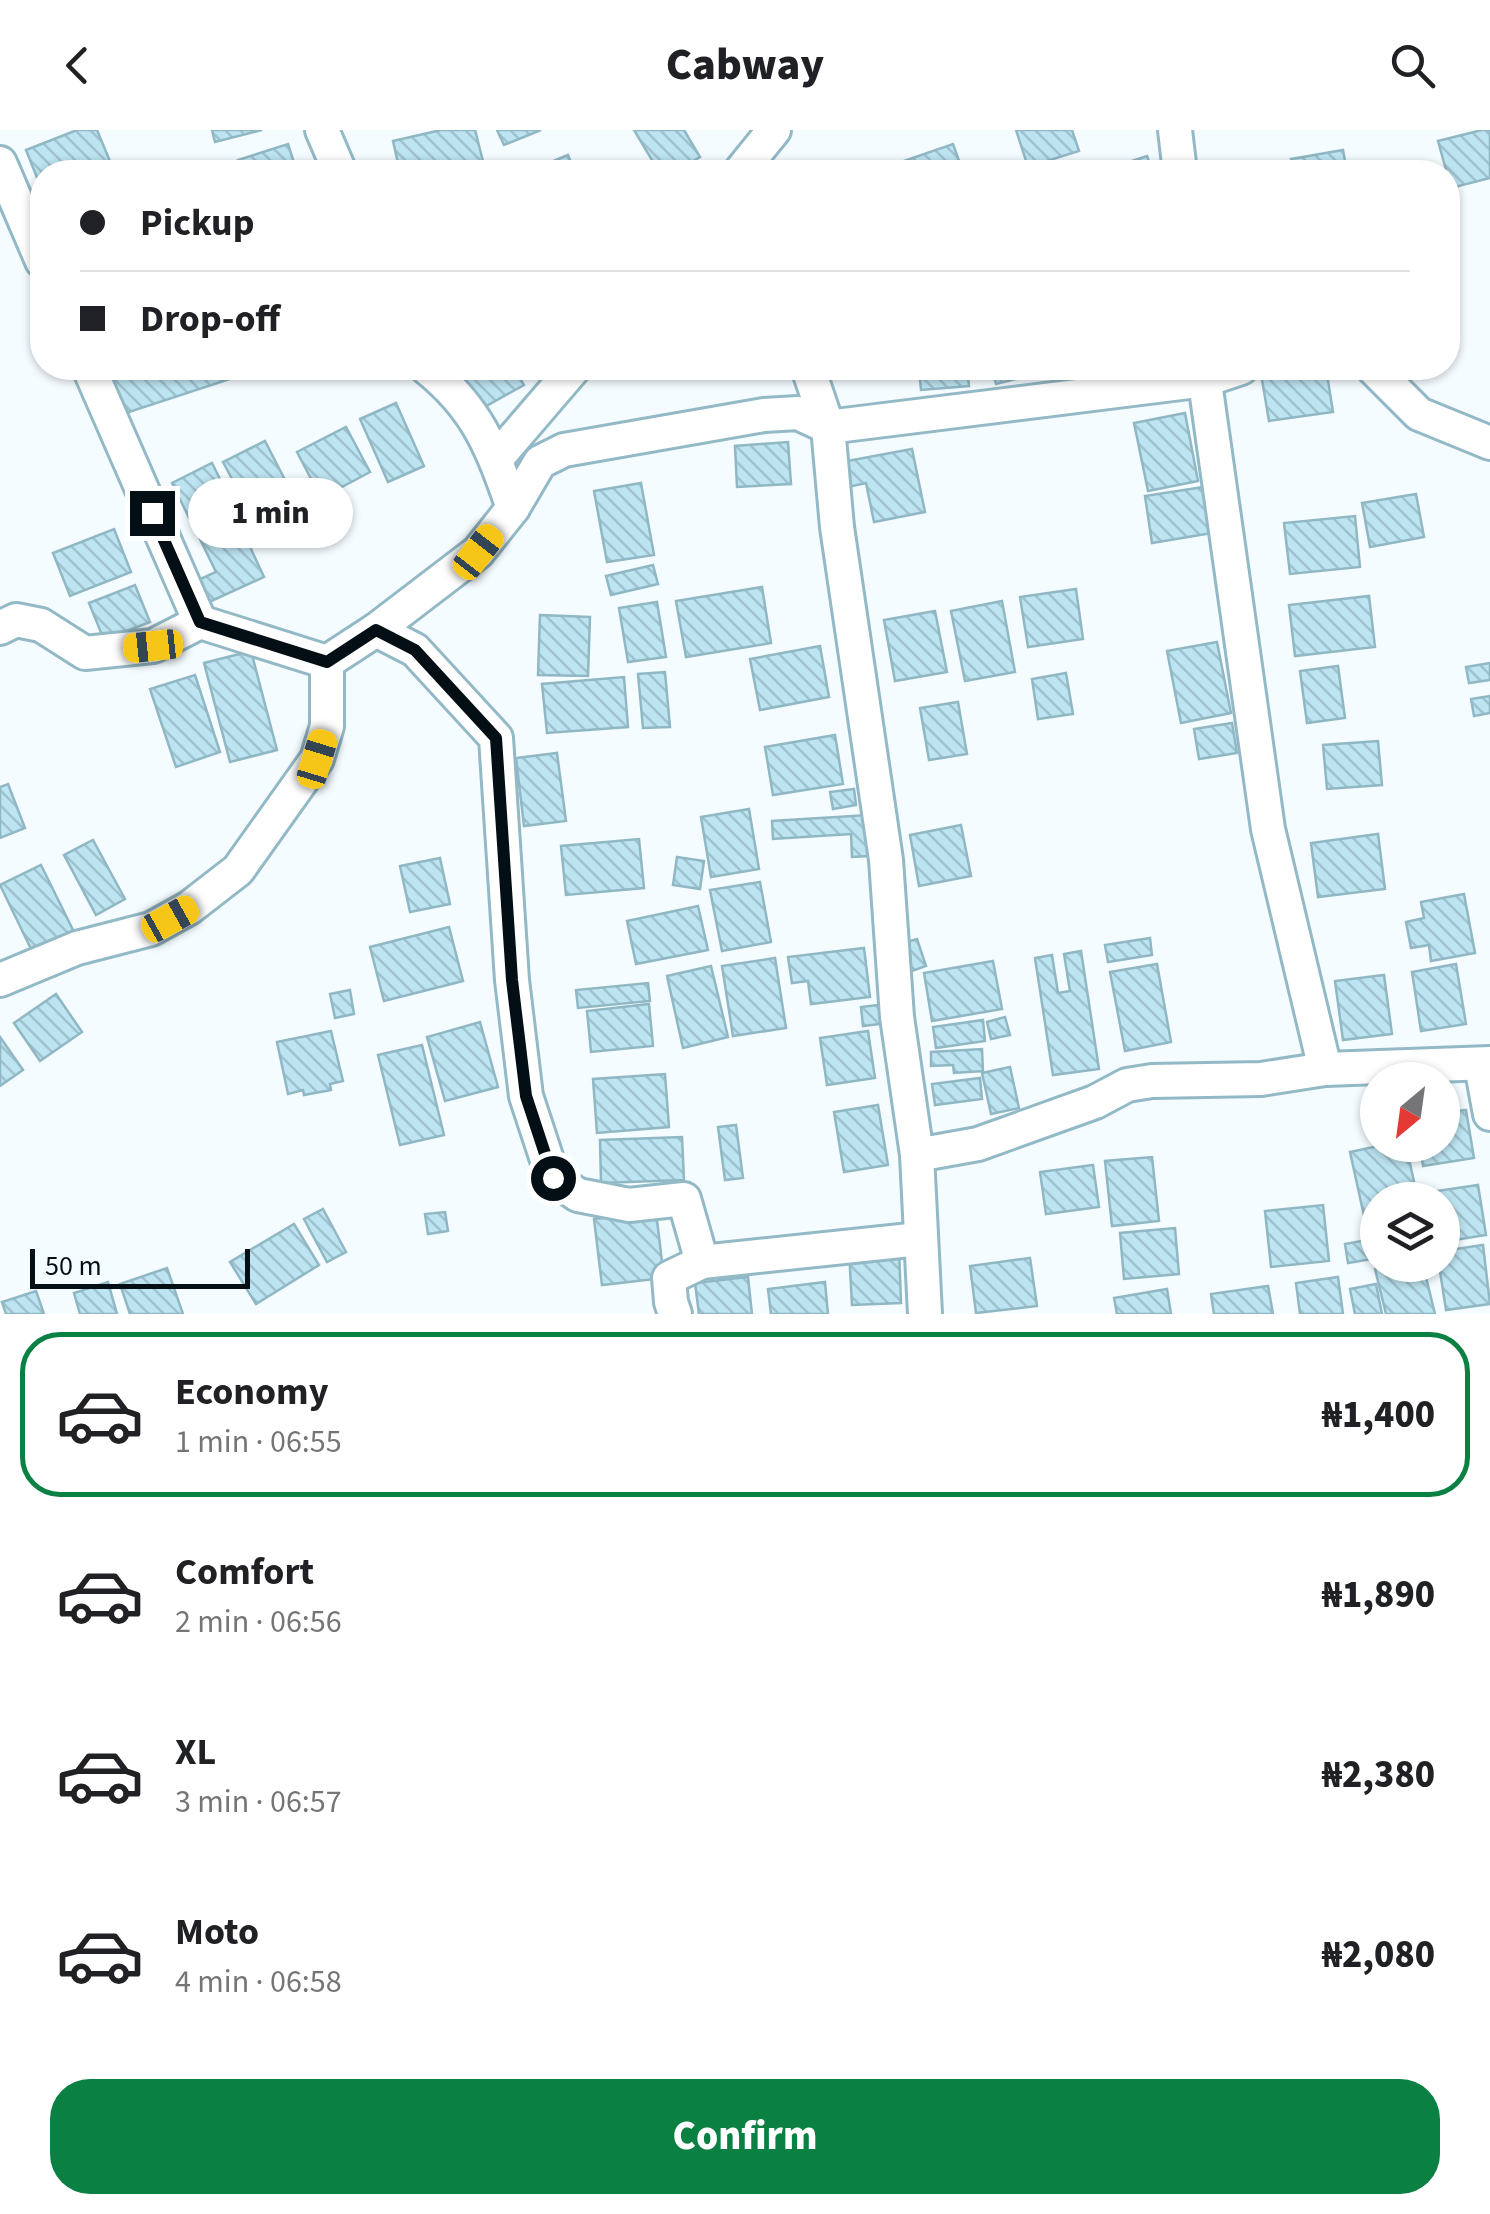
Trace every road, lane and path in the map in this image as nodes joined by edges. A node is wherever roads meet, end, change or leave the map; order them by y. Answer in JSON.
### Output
{"nodes":[{"id":1,"x":322,"y":130,"type":"edge"},
{"id":2,"x":774,"y":130,"type":"edge"},
{"id":3,"x":1175,"y":130,"type":"edge"},
{"id":4,"x":335,"y":160,"type":"edge"},
{"id":5,"x":750,"y":160,"type":"edge"},
{"id":6,"x":1179,"y":160,"type":"edge"},
{"id":7,"x":0,"y":164,"type":"edge"},
{"id":8,"x":30,"y":233,"type":"edge"},
{"id":9,"x":94,"y":380,"type":"edge"},
{"id":10,"x":442,"y":380,"type":"edge"},
{"id":11,"x":564,"y":380,"type":"edge"},
{"id":12,"x":812,"y":380,"type":"edge"},
{"id":13,"x":1161,"y":380,"type":"edge"},
{"id":14,"x":1205,"y":380,"type":"edge"},
{"id":15,"x":1385,"y":380,"type":"edge"},
{"id":16,"x":828,"y":427,"type":"junction"},
{"id":17,"x":1490,"y":443,"type":"edge"},
{"id":18,"x":496,"y":459,"type":"junction"},
{"id":19,"x":540,"y":462,"type":"junction"},
{"id":20,"x":513,"y":508,"type":"junction"},
{"id":21,"x":432,"y":589,"type":"junction"},
{"id":22,"x":200,"y":622,"type":"junction"},
{"id":23,"x":0,"y":628,"type":"edge"},
{"id":24,"x":376,"y":630,"type":"junction"},
{"id":25,"x":415,"y":650,"type":"junction"},
{"id":26,"x":327,"y":662,"type":"junction"},
{"id":27,"x":0,"y":980,"type":"edge"},
{"id":28,"x":1486,"y":1064,"type":"edge"},
{"id":29,"x":1326,"y":1069,"type":"junction"},
{"id":30,"x":1490,"y":1114,"type":"edge"},
{"id":31,"x":917,"y":1156,"type":"junction"},
{"id":32,"x":920,"y":1238,"type":"junction"},
{"id":33,"x":702,"y":1262,"type":"junction"},
{"id":34,"x":675,"y":1314,"type":"edge"},
{"id":35,"x":925,"y":1314,"type":"edge"}],
"edges":[{"from":1,"to":4,"type":"street"},
{"from":2,"to":5,"type":"street"},
{"from":3,"to":6,"type":"street"},
{"from":7,"to":8,"type":"street"},
{"from":9,"to":22,"type":"street"},
{"from":10,"to":18,"type":"street"},
{"from":11,"to":18,"type":"street"},
{"from":12,"to":16,"type":"street"},
{"from":13,"to":16,"type":"street"},
{"from":14,"to":29,"type":"street"},
{"from":15,"to":17,"type":"street"},
{"from":16,"to":19,"type":"street"},
{"from":16,"to":31,"type":"street"},
{"from":18,"to":19,"type":"street"},
{"from":18,"to":20,"type":"street"},
{"from":19,"to":20,"type":"street"},
{"from":20,"to":21,"type":"street"},
{"from":21,"to":24,"type":"street"},
{"from":21,"to":25,"type":"street"},
{"from":22,"to":23,"type":"street"},
{"from":22,"to":26,"type":"street"},
{"from":24,"to":25,"type":"street"},
{"from":24,"to":26,"type":"street"},
{"from":25,"to":33,"type":"street"},
{"from":26,"to":27,"type":"street"},
{"from":28,"to":29,"type":"street"},
{"from":28,"to":30,"type":"street"},
{"from":29,"to":31,"type":"street"},
{"from":31,"to":32,"type":"street"},
{"from":32,"to":33,"type":"street"},
{"from":32,"to":35,"type":"street"},
{"from":33,"to":34,"type":"street"}]}
